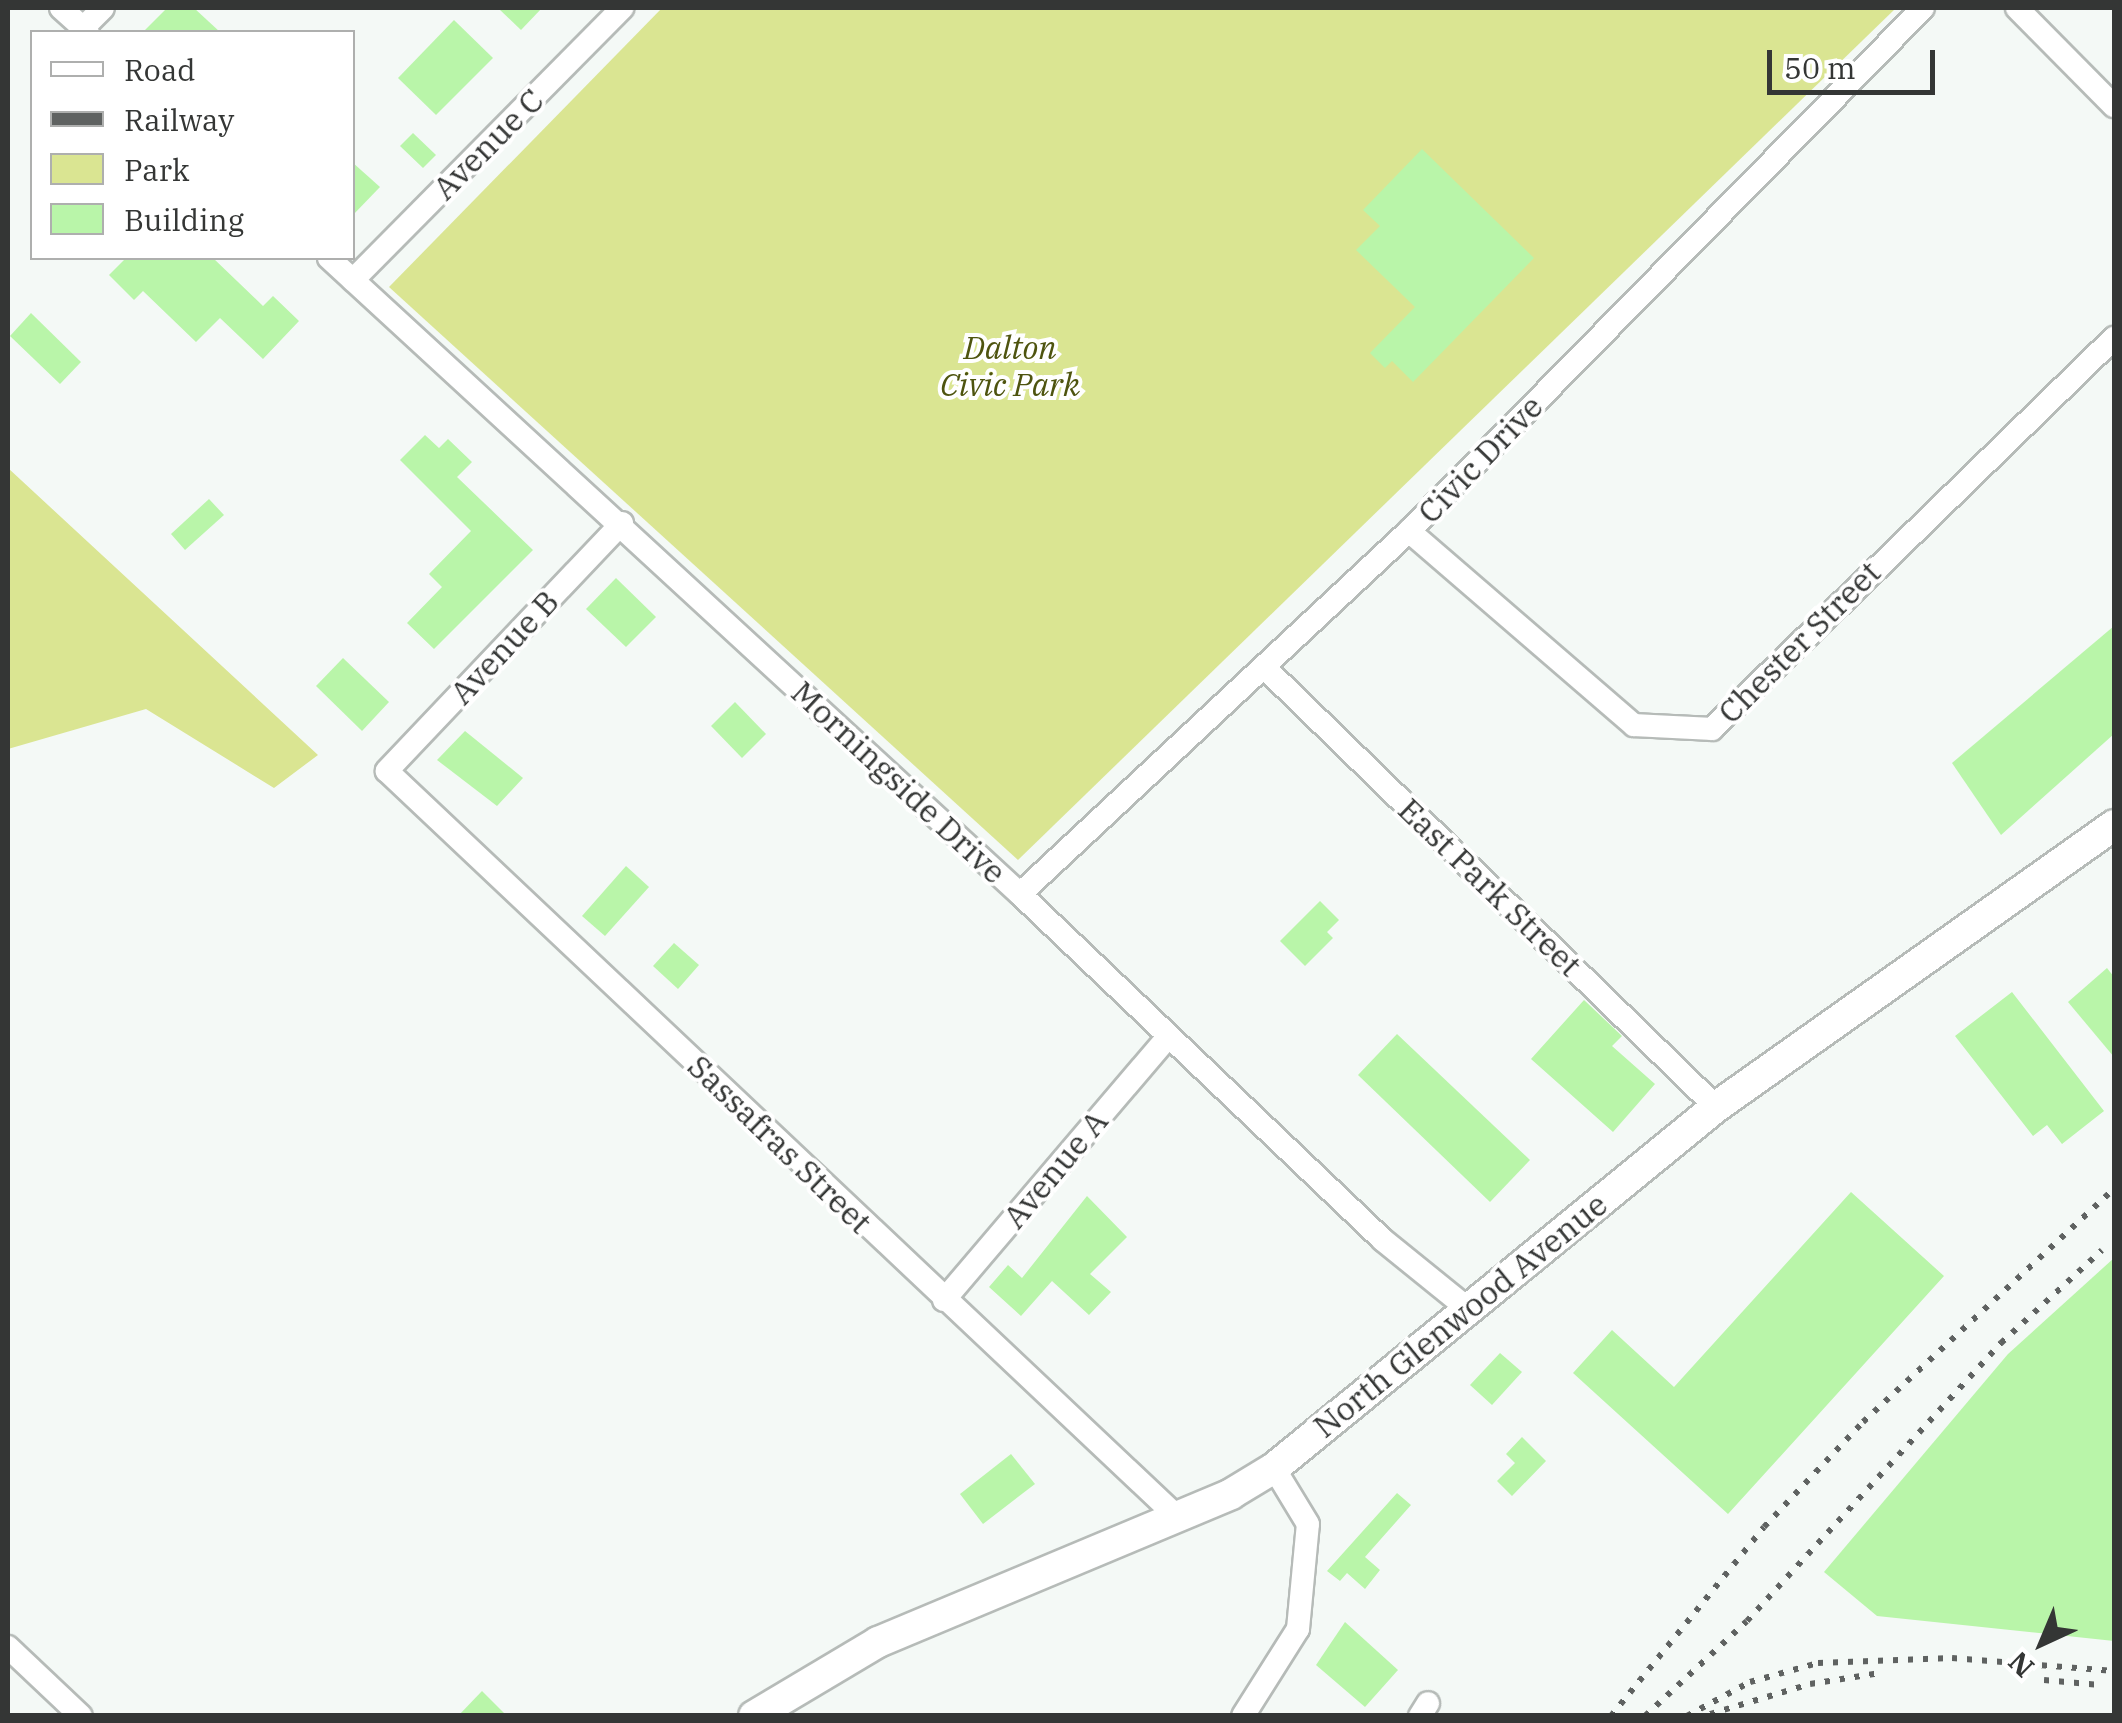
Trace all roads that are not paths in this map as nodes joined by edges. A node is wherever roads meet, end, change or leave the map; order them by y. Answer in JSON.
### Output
{"nodes":[{"id":1,"x":61,"y":8,"type":"edge"},
{"id":2,"x":103,"y":8,"type":"edge"},
{"id":3,"x":622,"y":8,"type":"edge"},
{"id":4,"x":1923,"y":8,"type":"edge"},
{"id":5,"x":2017,"y":8,"type":"edge"},
{"id":6,"x":86,"y":30,"type":"edge"},
{"id":7,"x":2114,"y":106,"type":"edge"},
{"id":8,"x":331,"y":260,"type":"edge"},
{"id":9,"x":353,"y":280,"type":"junction"},
{"id":10,"x":2114,"y":338,"type":"edge"},
{"id":11,"x":622,"y":524,"type":"junction"},
{"id":12,"x":1409,"y":531,"type":"junction"},
{"id":13,"x":1264,"y":667,"type":"junction"},
{"id":14,"x":387,"y":771,"type":"joint"},
{"id":15,"x":2114,"y":824,"type":"edge"},
{"id":16,"x":1020,"y":894,"type":"junction"},
{"id":17,"x":1167,"y":1038,"type":"junction"},
{"id":18,"x":1716,"y":1107,"type":"junction"},
{"id":19,"x":944,"y":1300,"type":"junction"},
{"id":20,"x":1467,"y":1308,"type":"junction"},
{"id":21,"x":1274,"y":1468,"type":"junction"},
{"id":22,"x":1175,"y":1515,"type":"junction"},
{"id":23,"x":8,"y":1647,"type":"edge"},
{"id":24,"x":81,"y":1716,"type":"edge"},
{"id":25,"x":754,"y":1716,"type":"edge"},
{"id":26,"x":1243,"y":1716,"type":"edge"}],
"edges":[{"from":1,"to":6,"type":"street"},
{"from":2,"to":6,"type":"street"},
{"from":3,"to":9,"type":"street","name":"Avenue C"},
{"from":4,"to":12,"type":"street","name":"Civic Drive"},
{"from":5,"to":7,"type":"street"},
{"from":8,"to":9,"type":"street","name":"Morningside Drive"},
{"from":9,"to":11,"type":"street","name":"Morningside Drive"},
{"from":10,"to":12,"type":"street","name":"Chester Street"},
{"from":11,"to":14,"type":"street","name":"Avenue B"},
{"from":11,"to":16,"type":"street","name":"Morningside Drive"},
{"from":12,"to":13,"type":"street","name":"Civic Drive"},
{"from":13,"to":16,"type":"street","name":"Civic Drive"},
{"from":13,"to":18,"type":"street","name":"East Park Street"},
{"from":14,"to":19,"type":"street","name":"Sassafras Street"},
{"from":15,"to":18,"type":"main road","name":"North Glenwood Avenue"},
{"from":16,"to":17,"type":"street","name":"Morningside Drive"},
{"from":17,"to":19,"type":"street","name":"Avenue A"},
{"from":17,"to":20,"type":"street","name":"Morningside Drive"},
{"from":18,"to":20,"type":"main road","name":"North Glenwood Avenue"},
{"from":19,"to":22,"type":"street","name":"Sassafras Street"},
{"from":20,"to":21,"type":"main road","name":"North Glenwood Avenue"},
{"from":21,"to":22,"type":"main road","name":"North Glenwood Avenue"},
{"from":21,"to":26,"type":"street"},
{"from":22,"to":25,"type":"main road","name":"North Glenwood Avenue"},
{"from":23,"to":24,"type":"street"}]}
